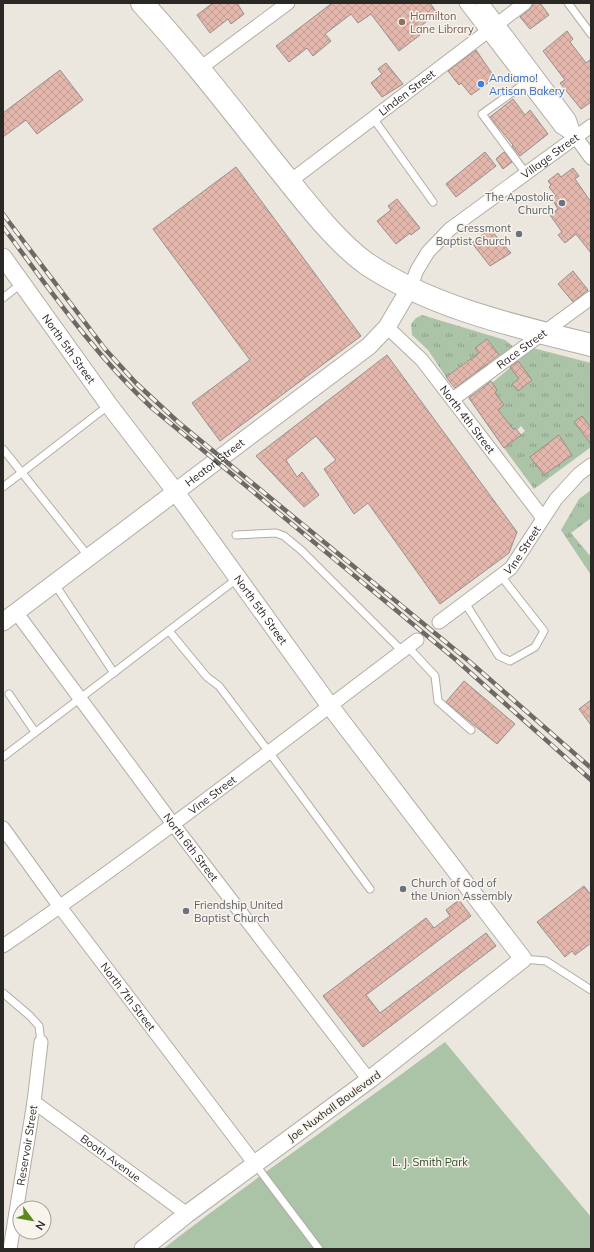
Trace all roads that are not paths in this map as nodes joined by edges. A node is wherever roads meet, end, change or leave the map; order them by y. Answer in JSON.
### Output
{"nodes":[{"id":1,"x":142,"y":3,"type":"edge"},
{"id":2,"x":288,"y":3,"type":"edge"},
{"id":3,"x":466,"y":3,"type":"edge"},
{"id":4,"x":482,"y":3,"type":"edge"},
{"id":5,"x":525,"y":3,"type":"edge"},
{"id":6,"x":568,"y":3,"type":"edge"},
{"id":7,"x":493,"y":28,"type":"junction"},
{"id":8,"x":591,"y":34,"type":"edge"},
{"id":9,"x":199,"y":68,"type":"junction"},
{"id":10,"x":531,"y":79,"type":"junction"},
{"id":11,"x":373,"y":118,"type":"junction"},
{"id":12,"x":591,"y":126,"type":"edge"},
{"id":13,"x":575,"y":136,"type":"junction"},
{"id":14,"x":591,"y":158,"type":"edge"},
{"id":15,"x":525,"y":172,"type":"junction"},
{"id":16,"x":289,"y":182,"type":"junction"},
{"id":17,"x":433,"y":202,"type":"dead end"},
{"id":18,"x":3,"y":257,"type":"edge"},
{"id":19,"x":22,"y":283,"type":"junction"},
{"id":20,"x":410,"y":288,"type":"junction"},
{"id":21,"x":3,"y":298,"type":"edge"},
{"id":22,"x":591,"y":298,"type":"edge"},
{"id":23,"x":387,"y":327,"type":"junction"},
{"id":24,"x":544,"y":333,"type":"junction"},
{"id":25,"x":591,"y":345,"type":"edge"},
{"id":26,"x":453,"y":399,"type":"junction"},
{"id":27,"x":109,"y":405,"type":"junction"},
{"id":28,"x":3,"y":449,"type":"edge"},
{"id":29,"x":591,"y":465,"type":"edge"},
{"id":30,"x":21,"y":473,"type":"junction"},
{"id":31,"x":3,"y":487,"type":"edge"},
{"id":32,"x":175,"y":491,"type":"junction"},
{"id":33,"x":543,"y":518,"type":"junction"},
{"id":34,"x":236,"y":535,"type":"dead end"},
{"id":35,"x":88,"y":557,"type":"junction"},
{"id":36,"x":501,"y":576,"type":"junction"},
{"id":37,"x":238,"y":578,"type":"junction"},
{"id":38,"x":54,"y":583,"type":"junction"},
{"id":39,"x":465,"y":603,"type":"junction"},
{"id":40,"x":9,"y":617,"type":"edge"},
{"id":41,"x":439,"y":622,"type":"dead end"},
{"id":42,"x":169,"y":631,"type":"junction"},
{"id":43,"x":409,"y":646,"type":"junction"},
{"id":44,"x":114,"y":673,"type":"junction"},
{"id":45,"x":9,"y":694,"type":"dead end"},
{"id":46,"x":80,"y":699,"type":"junction"},
{"id":47,"x":330,"y":706,"type":"junction"},
{"id":48,"x":471,"y":730,"type":"dead end"},
{"id":49,"x":35,"y":732,"type":"junction"},
{"id":50,"x":269,"y":752,"type":"junction"},
{"id":51,"x":3,"y":757,"type":"edge"},
{"id":52,"x":173,"y":824,"type":"junction"},
{"id":53,"x":3,"y":828,"type":"edge"},
{"id":54,"x":370,"y":889,"type":"dead end"},
{"id":55,"x":60,"y":907,"type":"junction"},
{"id":56,"x":3,"y":946,"type":"edge"},
{"id":57,"x":523,"y":959,"type":"junction"},
{"id":58,"x":591,"y":990,"type":"edge"},
{"id":59,"x":3,"y":993,"type":"edge"},
{"id":60,"x":42,"y":1042,"type":"joint"},
{"id":61,"x":369,"y":1080,"type":"junction"},
{"id":62,"x":34,"y":1102,"type":"junction"},
{"id":63,"x":255,"y":1164,"type":"junction"},
{"id":64,"x":186,"y":1214,"type":"junction"},
{"id":65,"x":10,"y":1249,"type":"edge"},
{"id":66,"x":143,"y":1249,"type":"edge"},
{"id":67,"x":320,"y":1249,"type":"edge"}],
"edges":[{"from":1,"to":9,"type":"highway"},
{"from":2,"to":9,"type":"street"},
{"from":3,"to":7,"type":"street"},
{"from":4,"to":7,"type":"street"},
{"from":5,"to":7,"type":"street","name":"Linden Street"},
{"from":6,"to":8,"type":"lane"},
{"from":7,"to":10,"type":"street"},
{"from":7,"to":11,"type":"street","name":"Linden Street"},
{"from":9,"to":16,"type":"highway"},
{"from":10,"to":13,"type":"street"},
{"from":10,"to":15,"type":"lane"},
{"from":11,"to":16,"type":"street","name":"Linden Street"},
{"from":11,"to":17,"type":"lane"},
{"from":12,"to":13,"type":"street","name":"Village Street"},
{"from":13,"to":14,"type":"street"},
{"from":13,"to":15,"type":"street","name":"Village Street"},
{"from":15,"to":20,"type":"street","name":"Village Street"},
{"from":16,"to":20,"type":"highway"},
{"from":18,"to":19,"type":"street","name":"North 5th Street"},
{"from":19,"to":21,"type":"lane"},
{"from":19,"to":27,"type":"street","name":"North 5th Street"},
{"from":20,"to":23,"type":"street","name":"Heaton Street"},
{"from":20,"to":24,"type":"highway"},
{"from":22,"to":24,"type":"street","name":"Race Street"},
{"from":23,"to":26,"type":"street","name":"North 4th Street"},
{"from":23,"to":32,"type":"street","name":"Heaton Street"},
{"from":24,"to":25,"type":"highway"},
{"from":24,"to":26,"type":"street","name":"Race Street"},
{"from":26,"to":33,"type":"street","name":"North 4th Street"},
{"from":27,"to":30,"type":"lane"},
{"from":27,"to":32,"type":"street","name":"North 5th Street"},
{"from":28,"to":30,"type":"lane"},
{"from":29,"to":33,"type":"street","name":"Vine Street"},
{"from":30,"to":31,"type":"lane"},
{"from":30,"to":35,"type":"lane"},
{"from":32,"to":35,"type":"street","name":"Heaton Street"},
{"from":32,"to":37,"type":"street","name":"North 5th Street"},
{"from":33,"to":36,"type":"street","name":"Vine Street"},
{"from":34,"to":43,"type":"lane"},
{"from":35,"to":38,"type":"street","name":"Heaton Street"},
{"from":36,"to":39,"type":"street","name":"Vine Street"},
{"from":36,"to":39,"type":"lane"},
{"from":37,"to":42,"type":"lane"},
{"from":37,"to":47,"type":"street","name":"North 5th Street"},
{"from":38,"to":40,"type":"street","name":"Heaton Street"},
{"from":38,"to":44,"type":"lane"},
{"from":39,"to":41,"type":"street","name":"Vine Street"},
{"from":40,"to":46,"type":"street","name":"North 6th Street"},
{"from":42,"to":44,"type":"lane"},
{"from":42,"to":50,"type":"lane"},
{"from":43,"to":47,"type":"street","name":"Vine Street"},
{"from":43,"to":48,"type":"lane"},
{"from":44,"to":46,"type":"lane"},
{"from":45,"to":49,"type":"lane"},
{"from":46,"to":49,"type":"lane"},
{"from":46,"to":52,"type":"street","name":"North 6th Street"},
{"from":47,"to":50,"type":"street","name":"Vine Street"},
{"from":47,"to":57,"type":"street","name":"North 5th Street"},
{"from":49,"to":51,"type":"lane"},
{"from":50,"to":52,"type":"street","name":"Vine Street"},
{"from":50,"to":54,"type":"lane"},
{"from":52,"to":55,"type":"street","name":"Vine Street"},
{"from":52,"to":61,"type":"street","name":"North 6th Street"},
{"from":53,"to":55,"type":"street","name":"North 7th Street"},
{"from":55,"to":56,"type":"street","name":"Vine Street"},
{"from":55,"to":63,"type":"street","name":"North 7th Street"},
{"from":57,"to":58,"type":"lane"},
{"from":57,"to":61,"type":"street","name":"Joe Nuxhall Boulevard"},
{"from":59,"to":60,"type":"lane"},
{"from":60,"to":62,"type":"street","name":"Reservoir Street"},
{"from":61,"to":63,"type":"street","name":"Joe Nuxhall Boulevard"},
{"from":62,"to":64,"type":"street","name":"Booth Avenue"},
{"from":62,"to":65,"type":"street","name":"Reservoir Street"},
{"from":63,"to":64,"type":"street","name":"Joe Nuxhall Boulevard"},
{"from":63,"to":67,"type":"lane"},
{"from":64,"to":66,"type":"street","name":"Joe Nuxhall Boulevard"}]}
